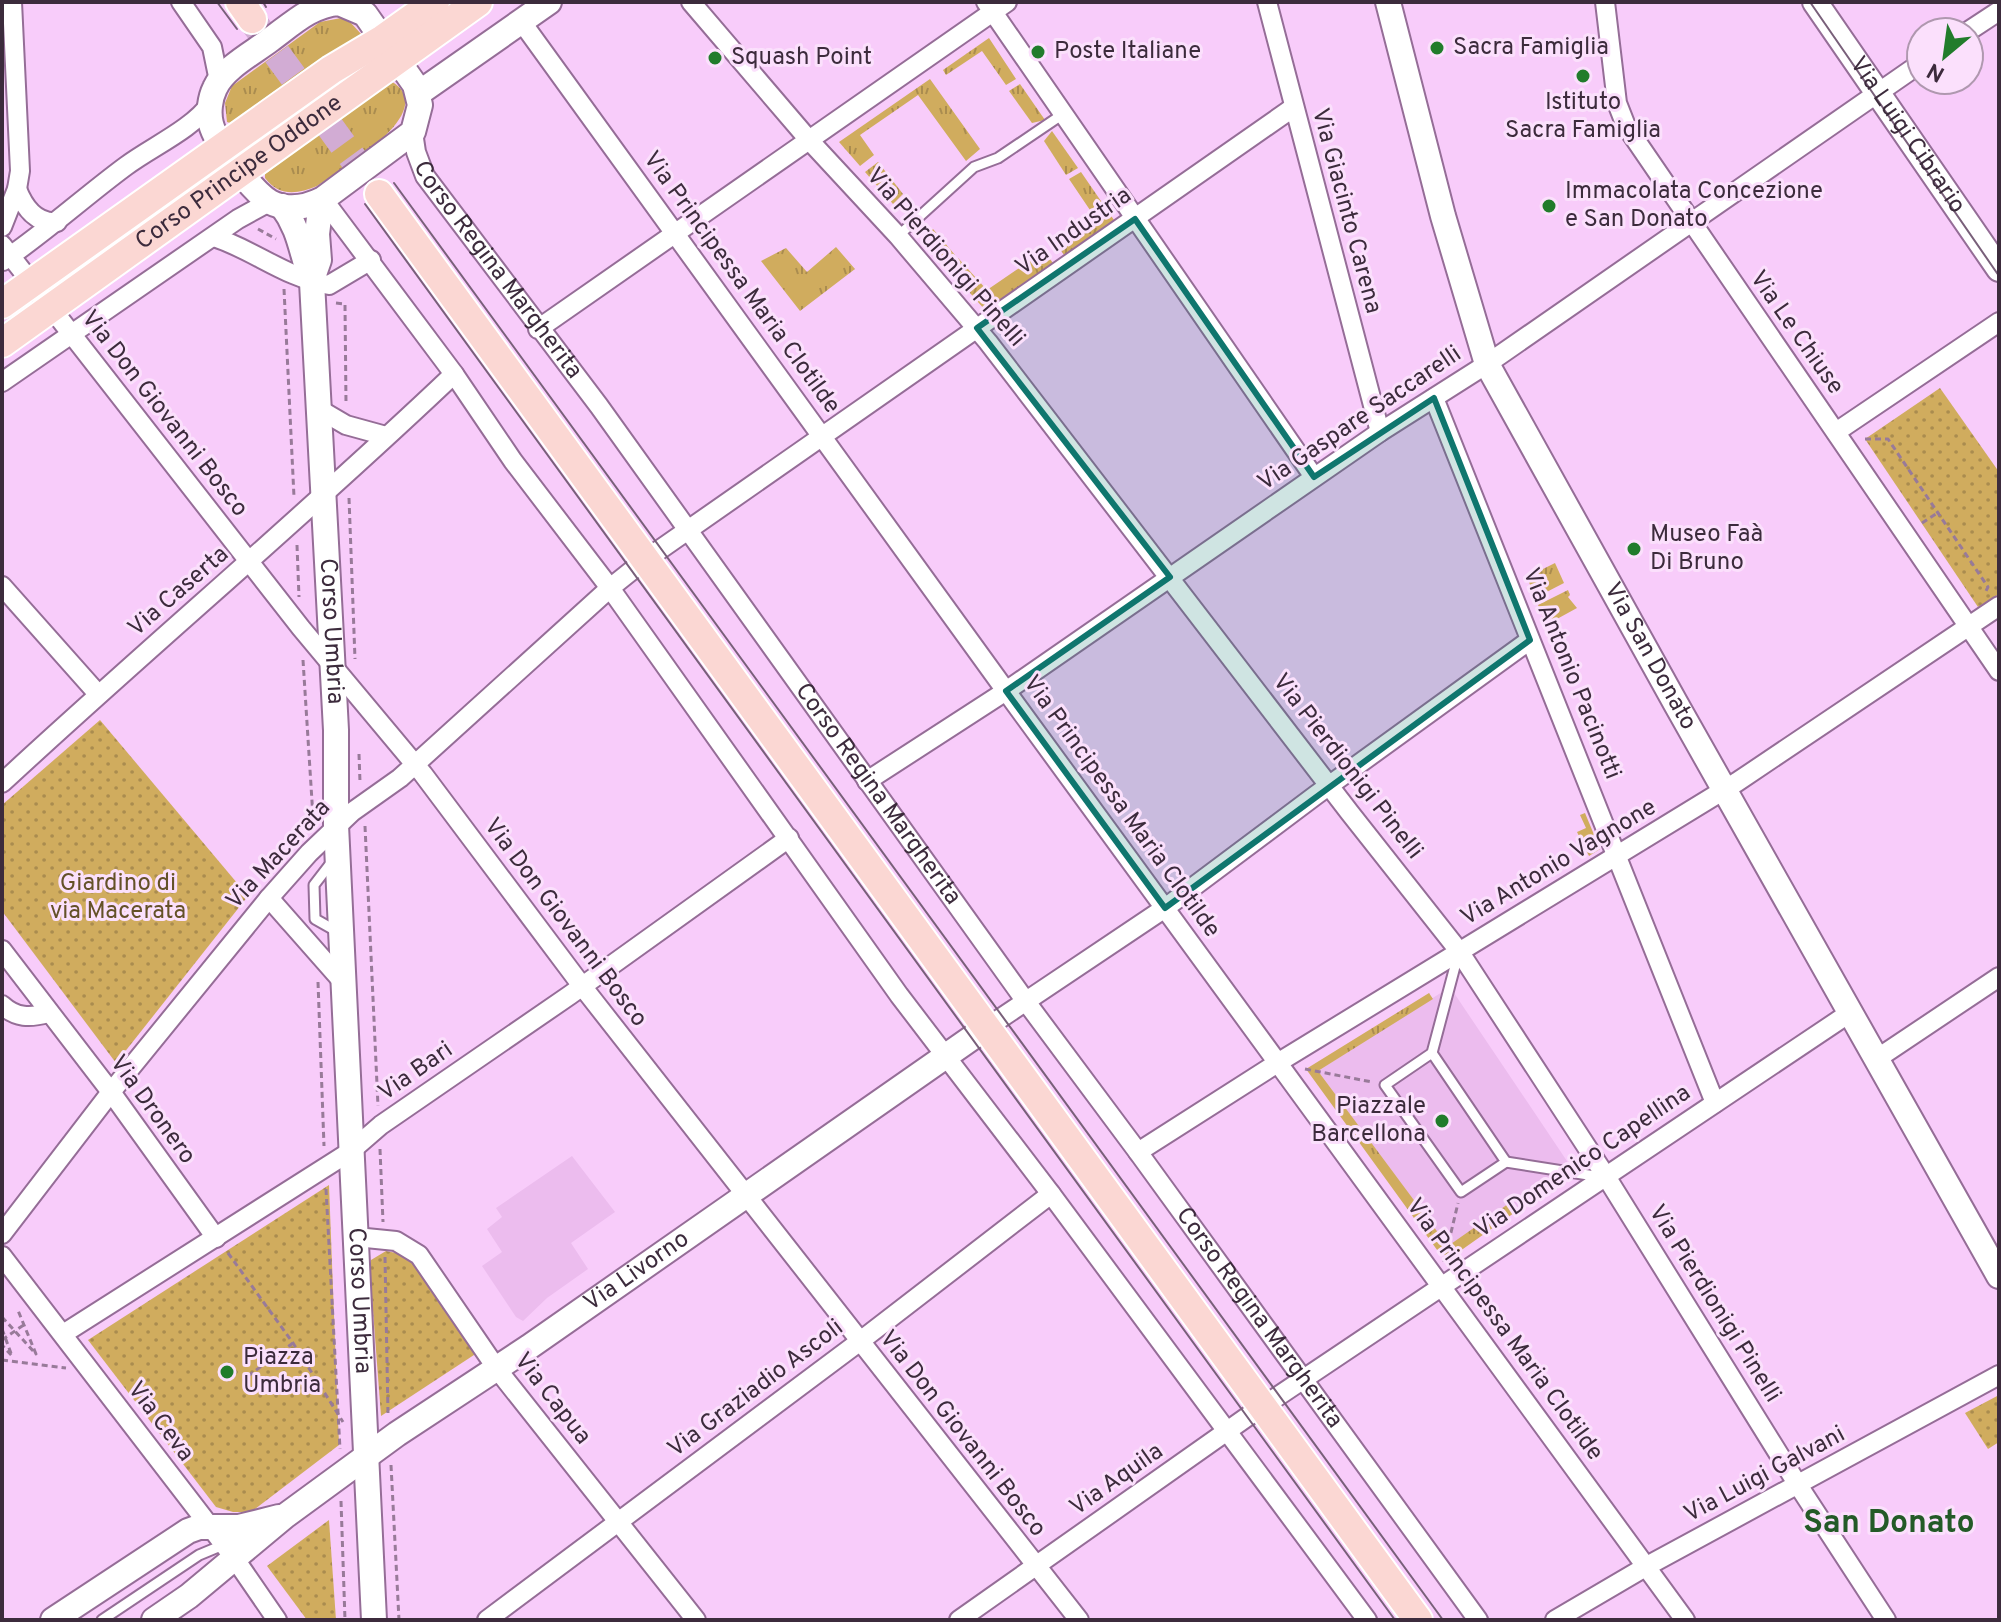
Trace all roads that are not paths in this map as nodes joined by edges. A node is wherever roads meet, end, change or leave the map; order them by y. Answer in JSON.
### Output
{"nodes":[{"id":1,"x":12,"y":2,"type":"edge"},
{"id":2,"x":181,"y":2,"type":"edge"},
{"id":3,"x":435,"y":2,"type":"edge"},
{"id":4,"x":478,"y":2,"type":"edge"},
{"id":5,"x":549,"y":2,"type":"edge"},
{"id":6,"x":691,"y":2,"type":"edge"},
{"id":7,"x":1267,"y":2,"type":"edge"},
{"id":8,"x":1388,"y":2,"type":"edge"},
{"id":9,"x":1605,"y":2,"type":"edge"},
{"id":10,"x":1815,"y":2,"type":"edge"},
{"id":11,"x":995,"y":5,"type":"edge"},
{"id":12,"x":305,"y":6,"type":"edge"},
{"id":13,"x":373,"y":8,"type":"edge"},
{"id":14,"x":521,"y":21,"type":"junction"},
{"id":15,"x":391,"y":50,"type":"junction"},
{"id":16,"x":1905,"y":74,"type":"edge"},
{"id":17,"x":215,"y":92,"type":"junction"},
{"id":18,"x":419,"y":93,"type":"junction"},
{"id":19,"x":1877,"y":93,"type":"junction"},
{"id":20,"x":1294,"y":107,"type":"junction"},
{"id":21,"x":1063,"y":114,"type":"junction"},
{"id":22,"x":413,"y":132,"type":"junction"},
{"id":23,"x":809,"y":140,"type":"junction"},
{"id":24,"x":224,"y":147,"type":"junction"},
{"id":25,"x":242,"y":173,"type":"junction"},
{"id":26,"x":17,"y":189,"type":"junction"},
{"id":27,"x":379,"y":194,"type":"tunnel mouth"},
{"id":28,"x":322,"y":200,"type":"junction"},
{"id":29,"x":276,"y":204,"type":"junction"},
{"id":30,"x":1135,"y":219,"type":"junction"},
{"id":31,"x":57,"y":222,"type":"junction"},
{"id":32,"x":1691,"y":222,"type":"junction"},
{"id":33,"x":2,"y":227,"type":"edge"},
{"id":34,"x":675,"y":233,"type":"junction"},
{"id":35,"x":898,"y":236,"type":"junction"},
{"id":36,"x":214,"y":237,"type":"junction"},
{"id":37,"x":5,"y":254,"type":"edge"},
{"id":38,"x":371,"y":260,"type":"junction"},
{"id":39,"x":1999,"y":269,"type":"edge"},
{"id":40,"x":32,"y":283,"type":"junction"},
{"id":41,"x":312,"y":292,"type":"junction"},
{"id":42,"x":2,"y":304,"type":"edge"},
{"id":43,"x":51,"y":308,"type":"junction"},
{"id":44,"x":1999,"y":322,"type":"edge"},
{"id":45,"x":977,"y":328,"type":"junction"},
{"id":46,"x":538,"y":329,"type":"junction"},
{"id":47,"x":71,"y":333,"type":"junction"},
{"id":48,"x":2,"y":343,"type":"edge"},
{"id":49,"x":1487,"y":364,"type":"junction"},
{"id":50,"x":454,"y":374,"type":"junction"},
{"id":51,"x":2,"y":382,"type":"edge"},
{"id":52,"x":1434,"y":398,"type":"junction"},
{"id":53,"x":317,"y":408,"type":"junction"},
{"id":54,"x":1380,"y":432,"type":"junction"},
{"id":55,"x":1836,"y":432,"type":"junction"},
{"id":56,"x":386,"y":436,"type":"junction"},
{"id":57,"x":823,"y":438,"type":"junction"},
{"id":58,"x":1314,"y":477,"type":"junction"},
{"id":59,"x":322,"y":493,"type":"junction"},
{"id":60,"x":687,"y":531,"type":"junction"},
{"id":61,"x":645,"y":560,"type":"junction"},
{"id":62,"x":250,"y":563,"type":"junction"},
{"id":63,"x":1170,"y":577,"type":"junction"},
{"id":64,"x":2,"y":586,"type":"edge"},
{"id":65,"x":610,"y":588,"type":"junction"},
{"id":66,"x":1991,"y":601,"type":"edge"},
{"id":67,"x":1967,"y":626,"type":"junction"},
{"id":68,"x":1530,"y":640,"type":"junction"},
{"id":69,"x":332,"y":665,"type":"junction"},
{"id":70,"x":1999,"y":671,"type":"edge"},
{"id":71,"x":1006,"y":691,"type":"junction"},
{"id":72,"x":98,"y":694,"type":"junction"},
{"id":73,"x":415,"y":764,"type":"junction"},
{"id":74,"x":867,"y":781,"type":"junction"},
{"id":75,"x":2,"y":783,"type":"edge"},
{"id":76,"x":1329,"y":785,"type":"junction"},
{"id":77,"x":1725,"y":790,"type":"junction"},
{"id":78,"x":336,"y":825,"type":"junction"},
{"id":79,"x":789,"y":838,"type":"junction"},
{"id":80,"x":1619,"y":855,"type":"junction"},
{"id":81,"x":269,"y":898,"type":"junction"},
{"id":82,"x":1165,"y":908,"type":"junction"},
{"id":83,"x":2,"y":950,"type":"edge"},
{"id":84,"x":1459,"y":951,"type":"junction"},
{"id":85,"x":1999,"y":977,"type":"edge"},
{"id":86,"x":343,"y":982,"type":"junction"},
{"id":87,"x":582,"y":986,"type":"junction"},
{"id":88,"x":1027,"y":1003,"type":"junction"},
{"id":89,"x":2,"y":1005,"type":"edge"},
{"id":90,"x":1851,"y":1012,"type":"junction"},
{"id":91,"x":48,"y":1013,"type":"junction"},
{"id":92,"x":986,"y":1028,"type":"junction"},
{"id":93,"x":1432,"y":1053,"type":"junction"},
{"id":94,"x":945,"y":1057,"type":"junction"},
{"id":95,"x":1878,"y":1058,"type":"junction"},
{"id":96,"x":1279,"y":1062,"type":"junction"},
{"id":97,"x":111,"y":1092,"type":"junction"},
{"id":98,"x":1715,"y":1103,"type":"junction"},
{"id":99,"x":351,"y":1151,"type":"junction"},
{"id":100,"x":1138,"y":1152,"type":"junction"},
{"id":101,"x":1506,"y":1162,"type":"junction"},
{"id":102,"x":1607,"y":1178,"type":"junction"},
{"id":103,"x":1051,"y":1194,"type":"junction"},
{"id":104,"x":746,"y":1197,"type":"junction"},
{"id":105,"x":2,"y":1234,"type":"edge"},
{"id":106,"x":356,"y":1237,"type":"junction"},
{"id":107,"x":216,"y":1238,"type":"junction"},
{"id":108,"x":2,"y":1256,"type":"edge"},
{"id":109,"x":1999,"y":1276,"type":"edge"},
{"id":110,"x":1442,"y":1286,"type":"junction"},
{"id":111,"x":63,"y":1334,"type":"junction"},
{"id":112,"x":859,"y":1342,"type":"junction"},
{"id":113,"x":497,"y":1369,"type":"junction"},
{"id":114,"x":1999,"y":1375,"type":"edge"},
{"id":115,"x":1304,"y":1381,"type":"junction"},
{"id":116,"x":1264,"y":1406,"type":"junction"},
{"id":117,"x":1226,"y":1432,"type":"junction"},
{"id":118,"x":367,"y":1456,"type":"junction"},
{"id":119,"x":1798,"y":1485,"type":"junction"},
{"id":120,"x":285,"y":1516,"type":"junction"},
{"id":121,"x":618,"y":1523,"type":"junction"},
{"id":122,"x":222,"y":1543,"type":"junction"},
{"id":123,"x":1647,"y":1566,"type":"junction"},
{"id":124,"x":1036,"y":1567,"type":"junction"},
{"id":125,"x":507,"y":1614,"type":"edge"},
{"id":126,"x":53,"y":1620,"type":"edge"},
{"id":127,"x":102,"y":1620,"type":"edge"},
{"id":128,"x":154,"y":1620,"type":"edge"},
{"id":129,"x":277,"y":1620,"type":"edge"},
{"id":130,"x":374,"y":1620,"type":"edge"},
{"id":131,"x":487,"y":1620,"type":"edge"},
{"id":132,"x":696,"y":1620,"type":"edge"},
{"id":133,"x":959,"y":1620,"type":"edge"},
{"id":134,"x":1079,"y":1620,"type":"edge"},
{"id":135,"x":1367,"y":1620,"type":"edge"},
{"id":136,"x":1418,"y":1620,"type":"edge"},
{"id":137,"x":1478,"y":1620,"type":"edge"},
{"id":138,"x":1555,"y":1620,"type":"edge"},
{"id":139,"x":1685,"y":1620,"type":"edge"},
{"id":140,"x":1886,"y":1620,"type":"edge"}],
"edges":[{"from":1,"to":26,"type":"street"},
{"from":2,"to":17,"type":"street"},
{"from":3,"to":15,"type":"main road","name":"Corso Principe Oddone"},
{"from":4,"to":15,"type":"main road","name":"Corso Principe Oddone"},
{"from":5,"to":14,"type":"street"},
{"from":6,"to":23,"type":"street","name":"Via Pierdionigi Pinelli"},
{"from":7,"to":20,"type":"street","name":"Via Giacinto Carena"},
{"from":8,"to":49,"type":"street","name":"Via San Donato"},
{"from":9,"to":32,"type":"street","name":"Via Le Chiuse"},
{"from":10,"to":19,"type":"street","name":"Via Luigi Cibrario"},
{"from":11,"to":21,"type":"street"},
{"from":11,"to":23,"type":"street"},
{"from":12,"to":13,"type":"street"},
{"from":12,"to":17,"type":"street"},
{"from":13,"to":15,"type":"street"},
{"from":14,"to":18,"type":"street"},
{"from":14,"to":34,"type":"street","name":"Via Principessa Maria Clotilde"},
{"from":15,"to":18,"type":"street"},
{"from":15,"to":24,"type":"main road","name":"Corso Principe Oddone"},
{"from":15,"to":25,"type":"main road","name":"Corso Principe Oddone"},
{"from":16,"to":19,"type":"street","name":"Via Gaspare Saccarelli"},
{"from":17,"to":24,"type":"street"},
{"from":17,"to":31,"type":"street"},
{"from":18,"to":22,"type":"street","name":"Corso Regina Margherita"},
{"from":19,"to":32,"type":"street","name":"Via Gaspare Saccarelli"},
{"from":19,"to":39,"type":"street","name":"Via Luigi Cibrario"},
{"from":20,"to":30,"type":"street","name":"Via Industria"},
{"from":20,"to":54,"type":"street","name":"Via Giacinto Carena"},
{"from":21,"to":30,"type":"street"},
{"from":21,"to":35,"type":"lane"},
{"from":22,"to":28,"type":"street"},
{"from":22,"to":46,"type":"street","name":"Corso Regina Margherita"},
{"from":23,"to":34,"type":"street"},
{"from":23,"to":35,"type":"street","name":"Via Pierdionigi Pinelli"},
{"from":24,"to":25,"type":"street"},
{"from":24,"to":40,"type":"main road","name":"Corso Principe Oddone"},
{"from":25,"to":29,"type":"street"},
{"from":25,"to":43,"type":"main road","name":"Corso Principe Oddone"},
{"from":26,"to":31,"type":"street"},
{"from":26,"to":33,"type":"street"},
{"from":27,"to":61,"type":"main road","name":"Corso Regina Margherita"},
{"from":28,"to":29,"type":"street"},
{"from":28,"to":38,"type":"street"},
{"from":28,"to":41,"type":"street","name":"Corso Umbria"},
{"from":29,"to":36,"type":"street","name":"Corso Principe Oddone"},
{"from":29,"to":41,"type":"street","name":"Corso Umbria"},
{"from":30,"to":45,"type":"street","name":"Via Industria"},
{"from":30,"to":58,"type":"street"},
{"from":31,"to":37,"type":"street"},
{"from":32,"to":49,"type":"street","name":"Via Gaspare Saccarelli"},
{"from":32,"to":55,"type":"street","name":"Via Le Chiuse"},
{"from":34,"to":46,"type":"street"},
{"from":34,"to":57,"type":"street","name":"Via Principessa Maria Clotilde"},
{"from":35,"to":45,"type":"street","name":"Via Pierdionigi Pinelli"},
{"from":36,"to":41,"type":"street","name":"Corso Principe Oddone"},
{"from":36,"to":47,"type":"street","name":"Corso Principe Oddone"},
{"from":37,"to":40,"type":"street","name":"Via Don Giovanni Bosco"},
{"from":38,"to":41,"type":"street"},
{"from":38,"to":50,"type":"street"},
{"from":40,"to":42,"type":"main road","name":"Corso Principe Oddone"},
{"from":40,"to":43,"type":"street","name":"Via Don Giovanni Bosco"},
{"from":41,"to":53,"type":"street","name":"Corso Umbria"},
{"from":43,"to":47,"type":"street","name":"Via Don Giovanni Bosco"},
{"from":43,"to":48,"type":"main road","name":"Corso Principe Oddone"},
{"from":44,"to":55,"type":"street"},
{"from":45,"to":57,"type":"street","name":"Via Industria"},
{"from":45,"to":63,"type":"street","name":"Via Pierdionigi Pinelli"},
{"from":46,"to":60,"type":"street","name":"Corso Regina Margherita"},
{"from":47,"to":51,"type":"street","name":"Corso Principe Oddone"},
{"from":47,"to":62,"type":"street","name":"Via Don Giovanni Bosco"},
{"from":49,"to":52,"type":"street","name":"Via Gaspare Saccarelli"},
{"from":49,"to":77,"type":"street","name":"Via San Donato"},
{"from":50,"to":56,"type":"street","name":"Via Caserta"},
{"from":50,"to":65,"type":"street"},
{"from":52,"to":54,"type":"street","name":"Via Gaspare Saccarelli"},
{"from":52,"to":68,"type":"street","name":"Via Antonio Pacinotti"},
{"from":53,"to":56,"type":"street"},
{"from":53,"to":59,"type":"street","name":"Corso Umbria"},
{"from":54,"to":58,"type":"street","name":"Via Gaspare Saccarelli"},
{"from":55,"to":67,"type":"street","name":"Via Le Chiuse"},
{"from":56,"to":59,"type":"street","name":"Via Caserta"},
{"from":57,"to":60,"type":"street","name":"Via Industria"},
{"from":57,"to":71,"type":"street","name":"Via Principessa Maria Clotilde"},
{"from":58,"to":63,"type":"street","name":"Via Gaspare Saccarelli"},
{"from":59,"to":62,"type":"street","name":"Via Caserta"},
{"from":59,"to":69,"type":"street","name":"Corso Umbria"},
{"from":60,"to":61,"type":"street","name":"Via Industria"},
{"from":60,"to":74,"type":"street","name":"Corso Regina Margherita"},
{"from":61,"to":65,"type":"street","name":"Via Macerata"},
{"from":61,"to":92,"type":"main road","name":"Corso Regina Margherita"},
{"from":62,"to":69,"type":"street","name":"Via Don Giovanni Bosco"},
{"from":62,"to":72,"type":"street","name":"Via Caserta"},
{"from":63,"to":71,"type":"street","name":"Via Gaspare Saccarelli"},
{"from":63,"to":76,"type":"street","name":"Via Pierdionigi Pinelli"},
{"from":64,"to":72,"type":"street"},
{"from":65,"to":73,"type":"street","name":"Via Macerata"},
{"from":65,"to":79,"type":"street"},
{"from":66,"to":67,"type":"street","name":"Via Antonio Vagnone"},
{"from":67,"to":70,"type":"street","name":"Via Le Chiuse"},
{"from":67,"to":77,"type":"street","name":"Via Antonio Vagnone"},
{"from":68,"to":76,"type":"street"},
{"from":68,"to":80,"type":"street","name":"Via Antonio Pacinotti"},
{"from":69,"to":73,"type":"street","name":"Via Don Giovanni Bosco"},
{"from":69,"to":78,"type":"street","name":"Corso Umbria"},
{"from":71,"to":74,"type":"street","name":"Via Gaspare Saccarelli"},
{"from":71,"to":82,"type":"street","name":"Via Principessa Maria Clotilde"},
{"from":72,"to":75,"type":"street","name":"Via Caserta"},
{"from":73,"to":78,"type":"street","name":"Via Macerata"},
{"from":73,"to":87,"type":"street","name":"Via Don Giovanni Bosco"},
{"from":74,"to":88,"type":"street","name":"Corso Regina Margherita"},
{"from":76,"to":82,"type":"street"},
{"from":76,"to":84,"type":"street","name":"Via Pierdionigi Pinelli"},
{"from":77,"to":80,"type":"street","name":"Via Antonio Vagnone"},
{"from":77,"to":90,"type":"street","name":"Via San Donato"},
{"from":78,"to":81,"type":"street","name":"Via Macerata"},
{"from":78,"to":86,"type":"street","name":"Corso Umbria"},
{"from":79,"to":87,"type":"street","name":"Via Bari"},
{"from":79,"to":94,"type":"street"},
{"from":80,"to":84,"type":"street","name":"Via Antonio Vagnone"},
{"from":80,"to":98,"type":"street","name":"Via Antonio Pacinotti"},
{"from":81,"to":86,"type":"street"},
{"from":81,"to":97,"type":"street","name":"Via Macerata"},
{"from":82,"to":88,"type":"street"},
{"from":82,"to":96,"type":"street","name":"Via Principessa Maria Clotilde"},
{"from":83,"to":91,"type":"street","name":"Via Dronero"},
{"from":84,"to":93,"type":"lane"},
{"from":84,"to":96,"type":"street","name":"Via Antonio Vagnone"},
{"from":84,"to":102,"type":"street","name":"Via Pierdionigi Pinelli"},
{"from":85,"to":95,"type":"street"},
{"from":86,"to":99,"type":"street","name":"Corso Umbria"},
{"from":87,"to":99,"type":"street","name":"Via Bari"},
{"from":87,"to":104,"type":"street","name":"Via Don Giovanni Bosco"},
{"from":88,"to":92,"type":"street"},
{"from":88,"to":100,"type":"street","name":"Corso Regina Margherita"},
{"from":89,"to":91,"type":"street"},
{"from":90,"to":95,"type":"street","name":"Via San Donato"},
{"from":90,"to":98,"type":"street","name":"Via Domenico Capellina"},
{"from":91,"to":97,"type":"street","name":"Via Dronero"},
{"from":92,"to":94,"type":"street","name":"Via Livorno"},
{"from":92,"to":116,"type":"main road","name":"Corso Regina Margherita"},
{"from":93,"to":101,"type":"lane"},
{"from":93,"to":101,"type":"lane"},
{"from":94,"to":103,"type":"street"},
{"from":94,"to":104,"type":"street","name":"Via Livorno"},
{"from":95,"to":109,"type":"street","name":"Via San Donato"},
{"from":96,"to":100,"type":"street","name":"Via Antonio Vagnone"},
{"from":96,"to":110,"type":"street","name":"Via Principessa Maria Clotilde"},
{"from":97,"to":105,"type":"street","name":"Via Macerata"},
{"from":97,"to":107,"type":"street","name":"Via Dronero"},
{"from":98,"to":102,"type":"street","name":"Via Domenico Capellina"},
{"from":99,"to":106,"type":"street","name":"Corso Umbria"},
{"from":99,"to":107,"type":"street","name":"Via Bari"},
{"from":100,"to":115,"type":"street","name":"Corso Regina Margherita"},
{"from":101,"to":102,"type":"lane"},
{"from":102,"to":110,"type":"street","name":"Via Domenico Capellina"},
{"from":102,"to":119,"type":"street","name":"Via Pierdionigi Pinelli"},
{"from":103,"to":112,"type":"street","name":"Via Graziadio Ascoli"},
{"from":103,"to":117,"type":"street"},
{"from":104,"to":112,"type":"street","name":"Via Don Giovanni Bosco"},
{"from":104,"to":113,"type":"street","name":"Via Livorno"},
{"from":106,"to":113,"type":"street","name":"Via Capua"},
{"from":106,"to":118,"type":"street","name":"Corso Umbria"},
{"from":107,"to":111,"type":"street","name":"Via Bari"},
{"from":108,"to":111,"type":"street","name":"Via Ceva"},
{"from":110,"to":115,"type":"street","name":"Via Domenico Capellina"},
{"from":110,"to":123,"type":"street","name":"Via Principessa Maria Clotilde"},
{"from":111,"to":122,"type":"street","name":"Via Ceva"},
{"from":112,"to":121,"type":"street","name":"Via Graziadio Ascoli"},
{"from":112,"to":124,"type":"street","name":"Via Don Giovanni Bosco"},
{"from":113,"to":118,"type":"street","name":"Via Livorno"},
{"from":113,"to":121,"type":"street","name":"Via Capua"},
{"from":114,"to":119,"type":"street","name":"Via Luigi Galvani"},
{"from":115,"to":116,"type":"street","name":"Via Domenico Capellina"},
{"from":115,"to":137,"type":"street","name":"Corso Regina Margherita"},
{"from":116,"to":117,"type":"street","name":"Via Aquila"},
{"from":116,"to":136,"type":"main road","name":"Corso Regina Margherita"},
{"from":117,"to":124,"type":"street","name":"Via Aquila"},
{"from":117,"to":135,"type":"street"},
{"from":118,"to":120,"type":"street","name":"Via Livorno"},
{"from":118,"to":130,"type":"street","name":"Corso Umbria"},
{"from":119,"to":123,"type":"street","name":"Via Luigi Galvani"},
{"from":119,"to":140,"type":"street","name":"Via Pierdionigi Pinelli"},
{"from":120,"to":122,"type":"street","name":"Via Livorno"},
{"from":120,"to":122,"type":"street","name":"Via Livorno"},
{"from":121,"to":125,"type":"street","name":"Via Graziadio Ascoli"},
{"from":121,"to":132,"type":"street","name":"Via Capua"},
{"from":122,"to":126,"type":"street","name":"Via Livorno"},
{"from":122,"to":127,"type":"lane","name":"Via Livorno"},
{"from":122,"to":128,"type":"street","name":"Via Livorno"},
{"from":122,"to":129,"type":"street","name":"Via Ceva"},
{"from":123,"to":138,"type":"street","name":"Via Luigi Galvani"},
{"from":123,"to":139,"type":"street","name":"Via Principessa Maria Clotilde"},
{"from":124,"to":133,"type":"street","name":"Via Aquila"},
{"from":124,"to":134,"type":"street","name":"Via Don Giovanni Bosco"},
{"from":125,"to":131,"type":"street","name":"Via Graziadio Ascoli"}]}
